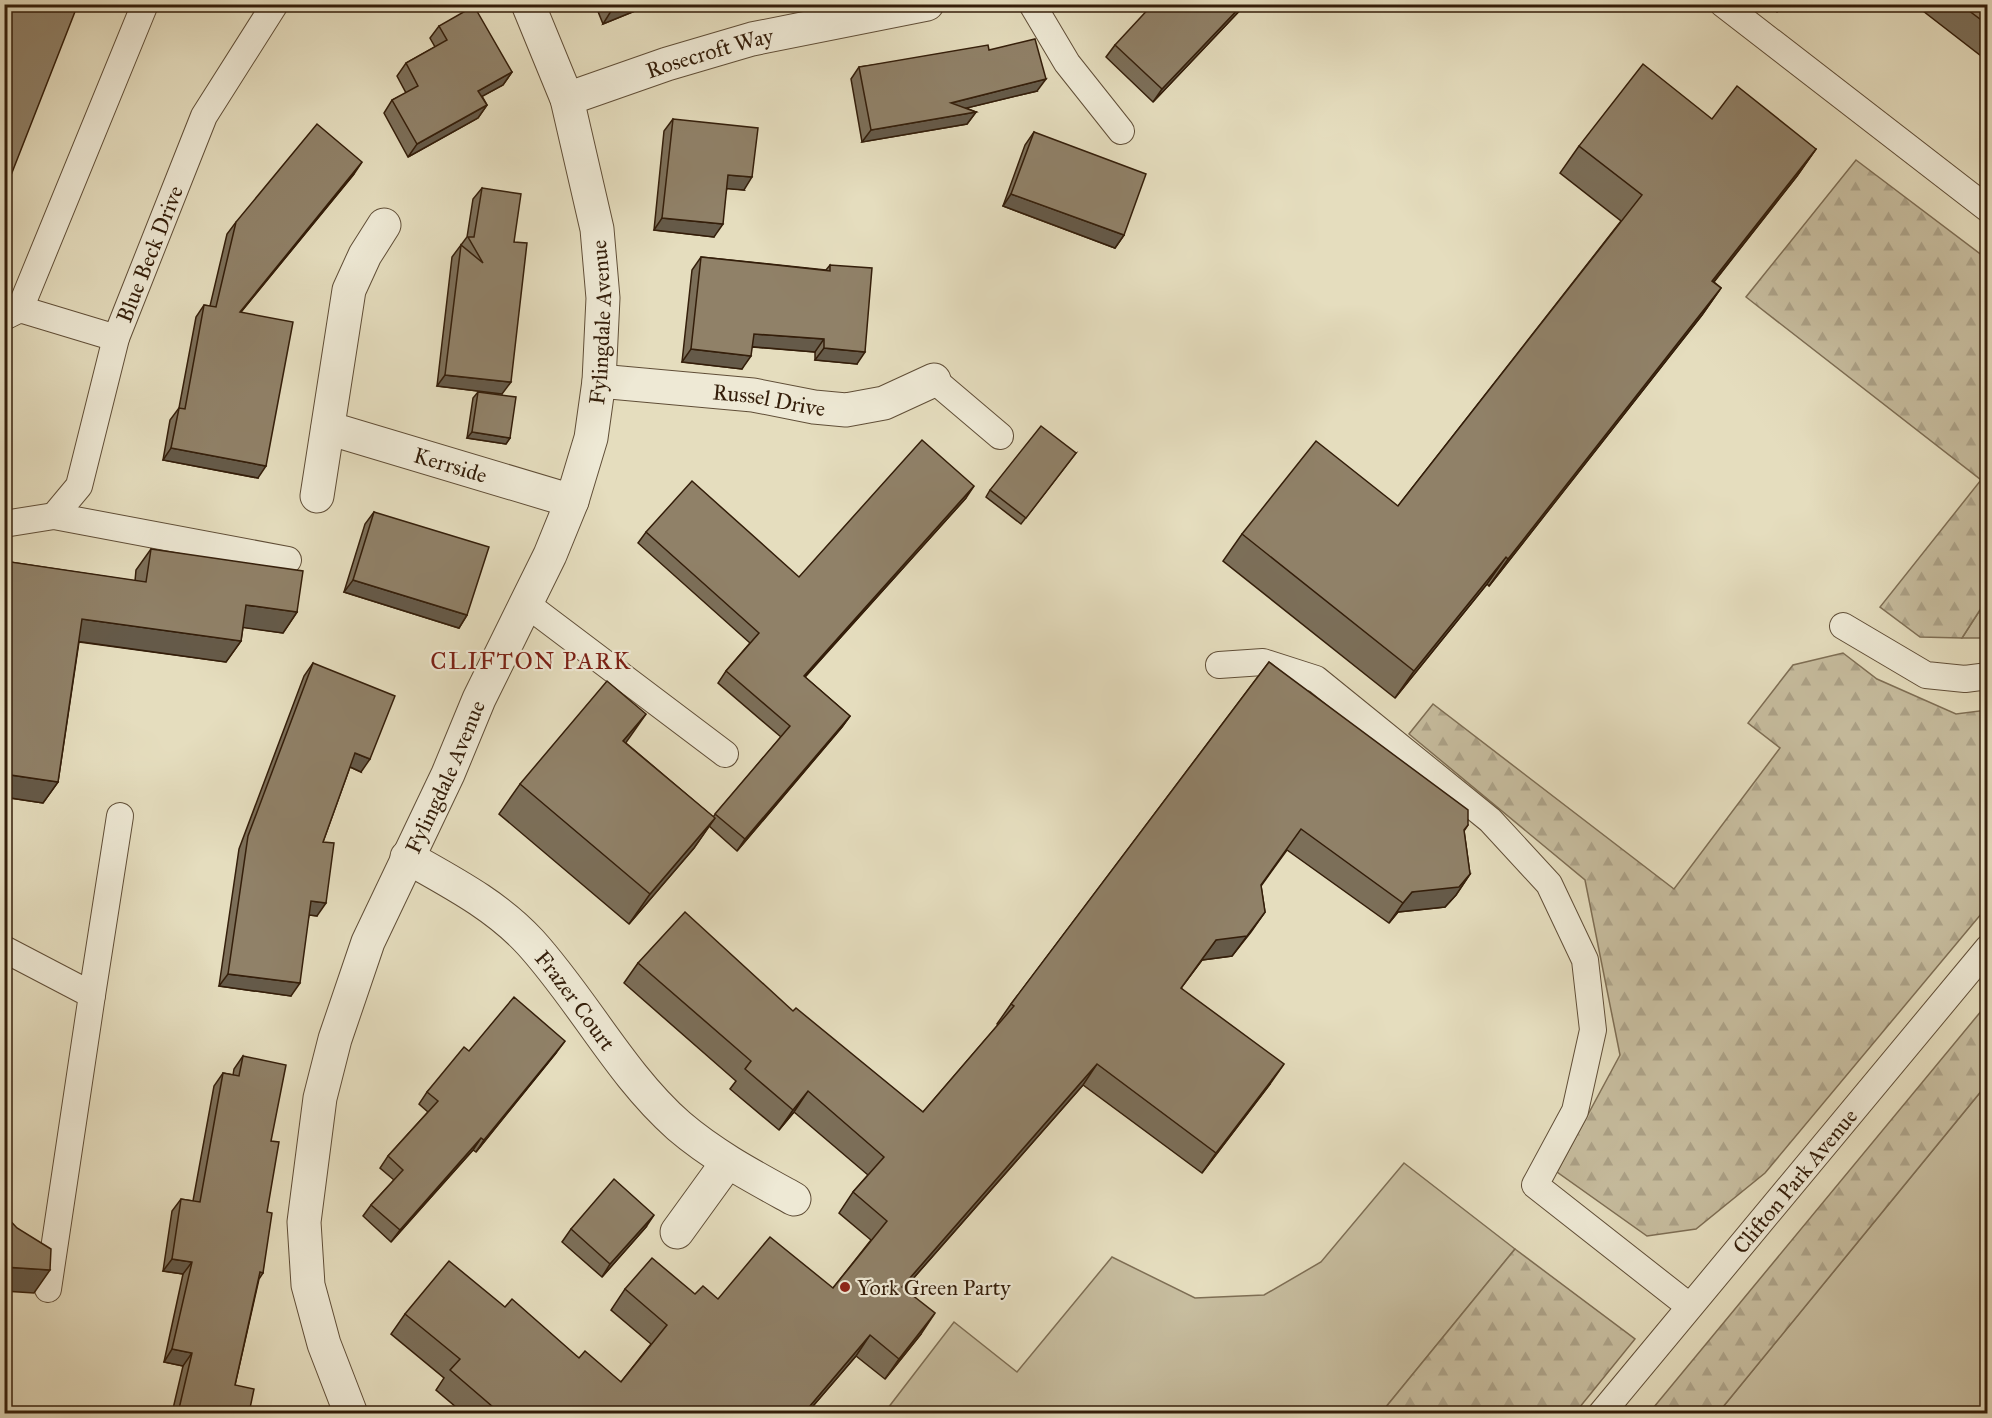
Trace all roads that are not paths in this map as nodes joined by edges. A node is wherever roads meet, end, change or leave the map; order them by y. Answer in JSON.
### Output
{"nodes":[{"id":1,"x":145,"y":4,"type":"edge"},
{"id":2,"x":275,"y":4,"type":"edge"},
{"id":3,"x":528,"y":4,"type":"edge"},
{"id":4,"x":927,"y":4,"type":"edge"},
{"id":5,"x":1032,"y":4,"type":"edge"},
{"id":6,"x":1723,"y":4,"type":"edge"},
{"id":7,"x":567,"y":99,"type":"junction"},
{"id":8,"x":1121,"y":131,"type":"dead end"},
{"id":9,"x":1988,"y":209,"type":"edge"},
{"id":10,"x":384,"y":225,"type":"dead end"},
{"id":11,"x":12,"y":313,"type":"edge"},
{"id":12,"x":116,"y":338,"type":"junction"},
{"id":13,"x":934,"y":380,"type":"joint"},
{"id":14,"x":600,"y":381,"type":"junction"},
{"id":15,"x":328,"y":428,"type":"junction"},
{"id":16,"x":1000,"y":436,"type":"dead end"},
{"id":17,"x":317,"y":496,"type":"dead end"},
{"id":18,"x":572,"y":501,"type":"junction"},
{"id":19,"x":54,"y":516,"type":"junction"},
{"id":20,"x":4,"y":524,"type":"edge"},
{"id":21,"x":288,"y":560,"type":"dead end"},
{"id":22,"x":525,"y":603,"type":"junction"},
{"id":23,"x":1843,"y":626,"type":"dead end"},
{"id":24,"x":1219,"y":665,"type":"dead end"},
{"id":25,"x":1988,"y":676,"type":"edge"},
{"id":26,"x":725,"y":754,"type":"dead end"},
{"id":27,"x":120,"y":816,"type":"dead end"},
{"id":28,"x":407,"y":857,"type":"junction"},
{"id":29,"x":1988,"y":948,"type":"edge"},
{"id":30,"x":5,"y":952,"type":"edge"},
{"id":31,"x":92,"y":995,"type":"junction"},
{"id":32,"x":727,"y":1162,"type":"junction"},
{"id":33,"x":794,"y":1199,"type":"dead end"},
{"id":34,"x":677,"y":1233,"type":"dead end"},
{"id":35,"x":48,"y":1289,"type":"edge"},
{"id":36,"x":1689,"y":1306,"type":"junction"},
{"id":37,"x":351,"y":1413,"type":"edge"},
{"id":38,"x":1600,"y":1413,"type":"edge"}],
"edges":[{"from":1,"to":11,"type":"lane"},
{"from":2,"to":12,"type":"lane","name":"Blue Beck Drive"},
{"from":3,"to":7,"type":"street","name":"Fylingdale Avenue"},
{"from":4,"to":7,"type":"street","name":"Rosecroft Way"},
{"from":5,"to":8,"type":"lane"},
{"from":6,"to":9,"type":"lane"},
{"from":7,"to":14,"type":"street","name":"Fylingdale Avenue"},
{"from":10,"to":15,"type":"street"},
{"from":11,"to":12,"type":"lane"},
{"from":12,"to":19,"type":"lane","name":"Blue Beck Drive"},
{"from":13,"to":14,"type":"street","name":"Russel Drive"},
{"from":13,"to":16,"type":"lane"},
{"from":14,"to":18,"type":"street","name":"Fylingdale Avenue"},
{"from":15,"to":17,"type":"street"},
{"from":15,"to":18,"type":"street","name":"Kerrside"},
{"from":18,"to":22,"type":"street","name":"Fylingdale Avenue"},
{"from":19,"to":20,"type":"lane"},
{"from":19,"to":21,"type":"lane"},
{"from":22,"to":26,"type":"lane"},
{"from":22,"to":28,"type":"street","name":"Fylingdale Avenue"},
{"from":23,"to":25,"type":"lane"},
{"from":24,"to":36,"type":"lane"},
{"from":27,"to":31,"type":"lane"},
{"from":28,"to":32,"type":"street","name":"Frazer Court"},
{"from":28,"to":37,"type":"street","name":"Fylingdale Avenue"},
{"from":29,"to":36,"type":"lane","name":"Clifton Park Avenue"},
{"from":30,"to":31,"type":"lane"},
{"from":31,"to":35,"type":"lane"},
{"from":32,"to":33,"type":"street","name":"Frazer Court"},
{"from":32,"to":34,"type":"street"},
{"from":36,"to":38,"type":"lane","name":"Clifton Park Avenue"}]}
